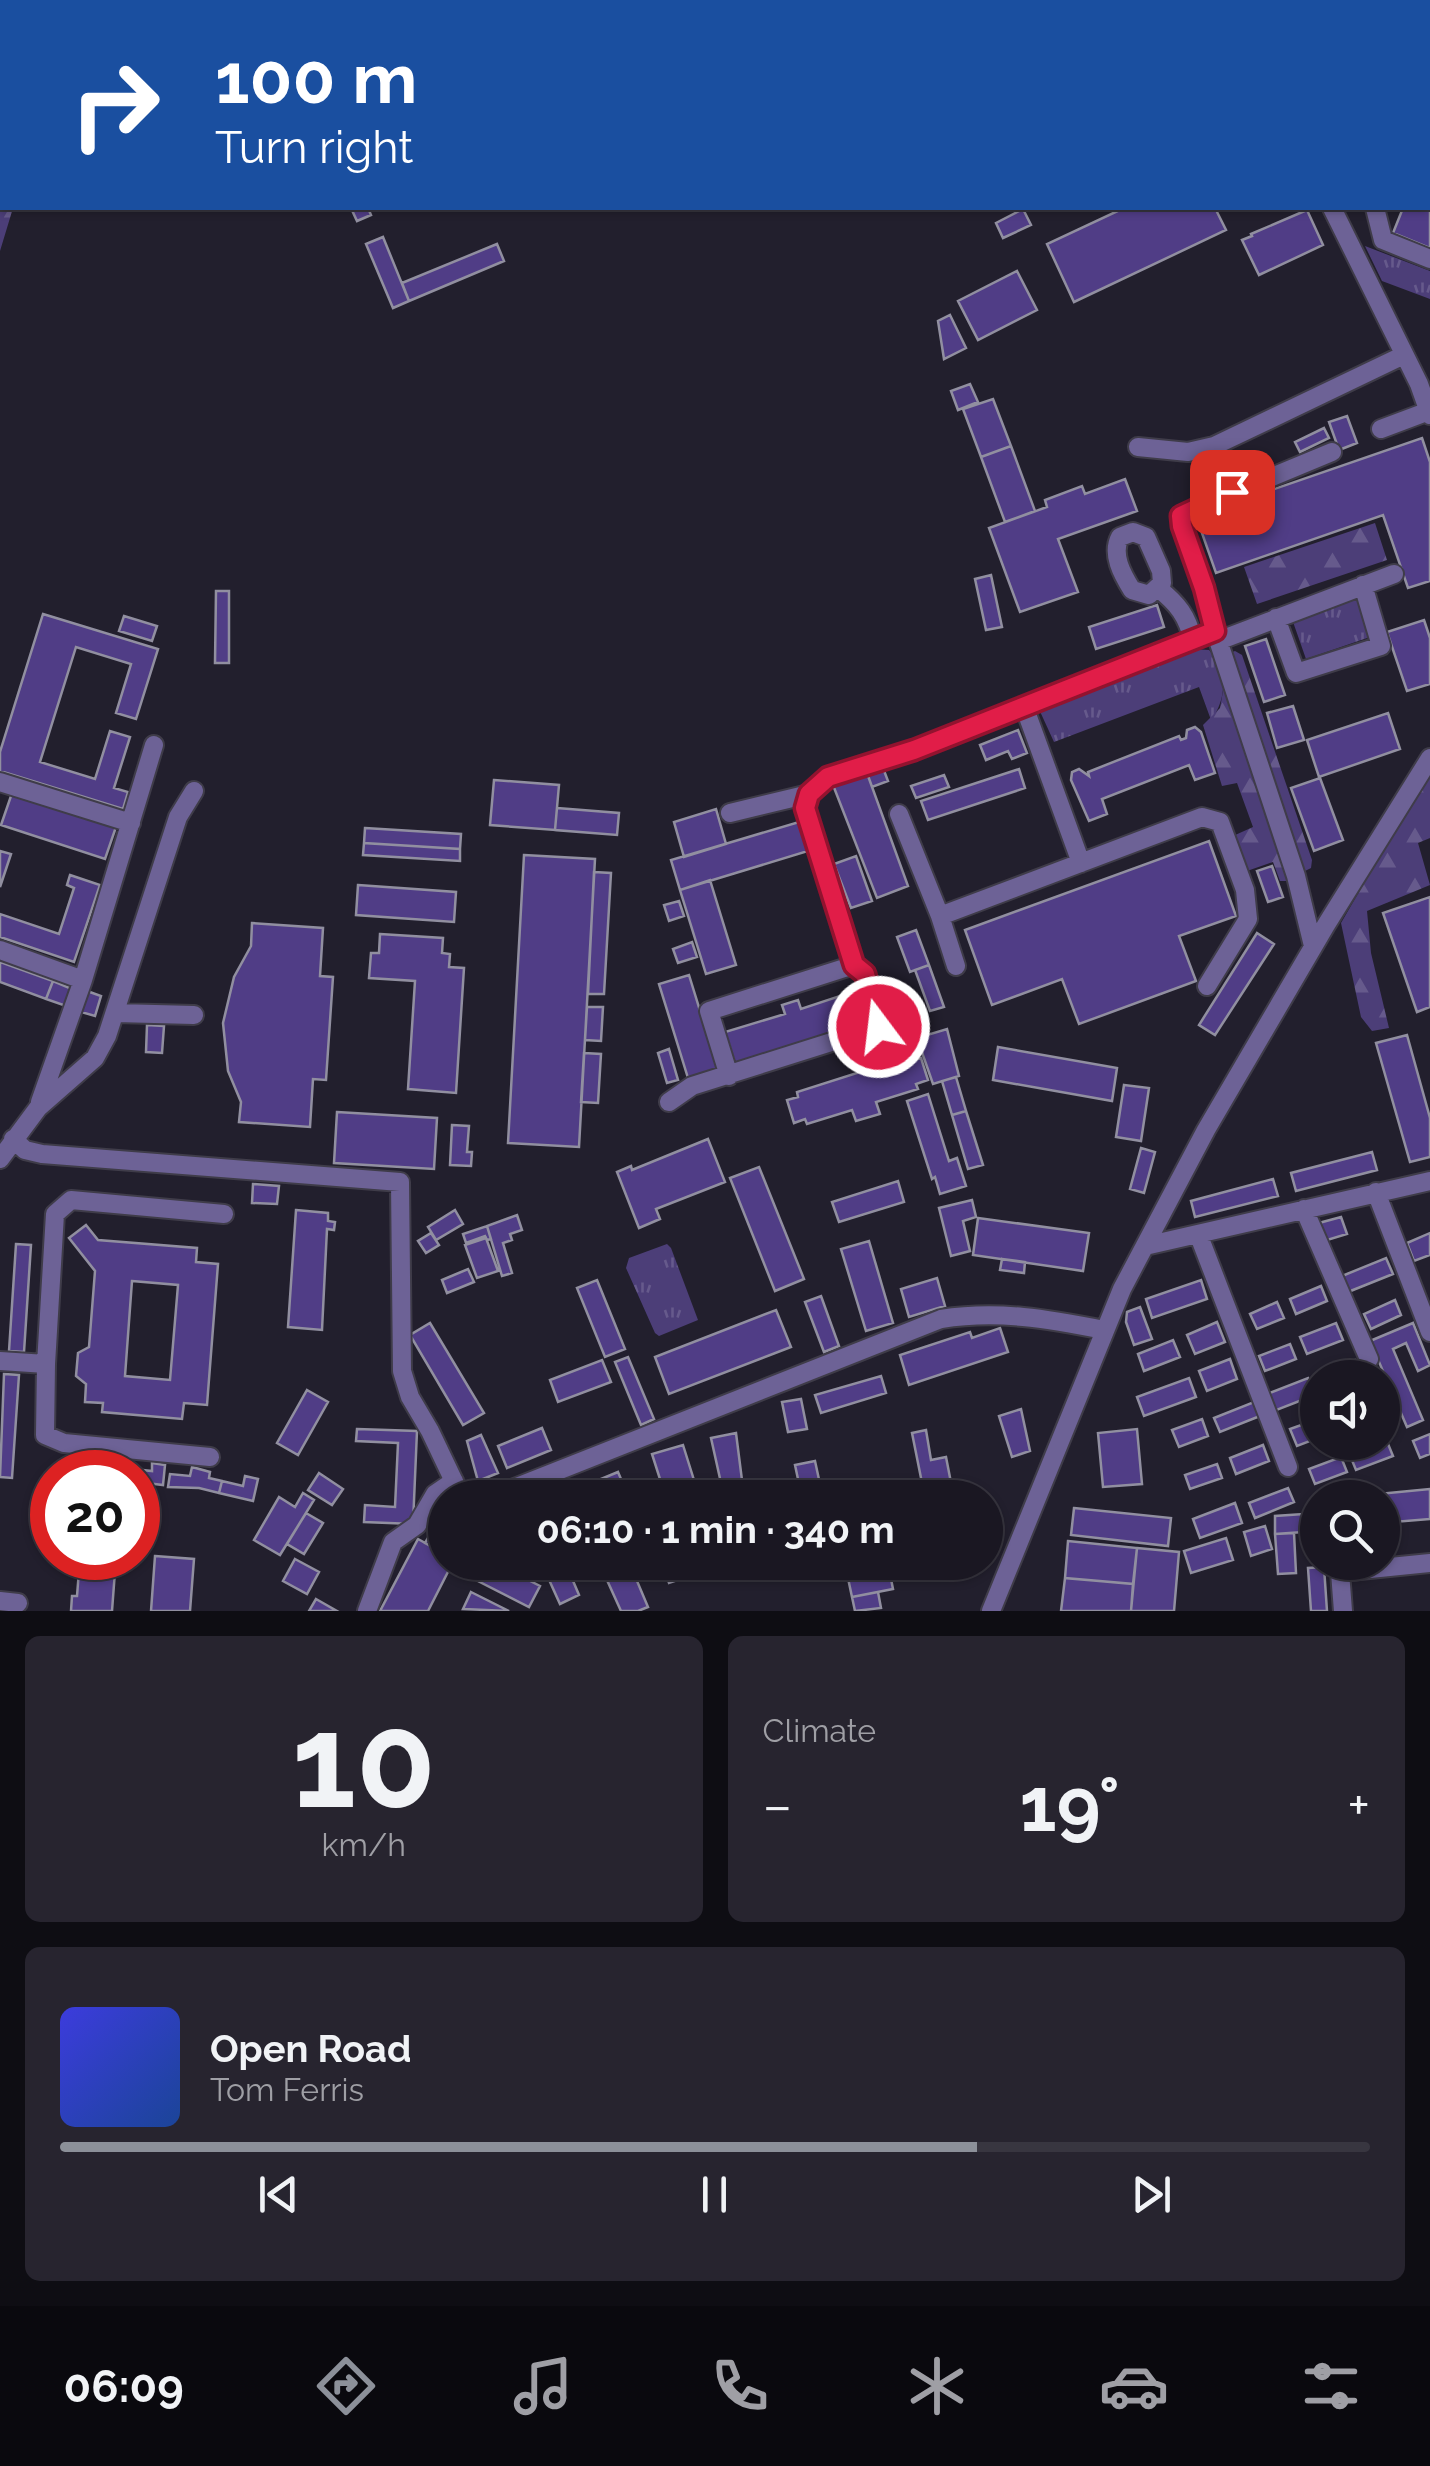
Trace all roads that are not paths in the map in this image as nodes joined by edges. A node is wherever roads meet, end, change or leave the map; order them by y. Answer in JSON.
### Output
{"nodes":[{"id":1,"x":1333,"y":210,"type":"edge"},
{"id":2,"x":1376,"y":210,"type":"edge"},
{"id":3,"x":1430,"y":259,"type":"edge"},
{"id":4,"x":1404,"y":355,"type":"junction"},
{"id":5,"x":1429,"y":413,"type":"edge"},
{"id":6,"x":1382,"y":429,"type":"dead end"},
{"id":7,"x":1138,"y":447,"type":"dead end"},
{"id":8,"x":1332,"y":452,"type":"dead end"},
{"id":9,"x":1394,"y":574,"type":"dead end"},
{"id":10,"x":1363,"y":585,"type":"junction"},
{"id":11,"x":1159,"y":588,"type":"dead end"},
{"id":12,"x":1276,"y":618,"type":"junction"},
{"id":13,"x":1216,"y":636,"type":"junction"},
{"id":14,"x":1194,"y":640,"type":"junction"},
{"id":15,"x":1027,"y":715,"type":"junction"},
{"id":16,"x":154,"y":745,"type":"dead end"},
{"id":17,"x":1430,"y":758,"type":"edge"},
{"id":18,"x":0,"y":782,"type":"edge"},
{"id":19,"x":194,"y":791,"type":"dead end"},
{"id":20,"x":809,"y":794,"type":"junction"},
{"id":21,"x":730,"y":814,"type":"dead end"},
{"id":22,"x":899,"y":814,"type":"dead end"},
{"id":23,"x":130,"y":823,"type":"junction"},
{"id":24,"x":1081,"y":863,"type":"junction"},
{"id":25,"x":940,"y":916,"type":"junction"},
{"id":26,"x":1314,"y":946,"type":"junction"},
{"id":27,"x":0,"y":950,"type":"edge"},
{"id":28,"x":854,"y":965,"type":"junction"},
{"id":29,"x":956,"y":966,"type":"dead end"},
{"id":30,"x":83,"y":980,"type":"junction"},
{"id":31,"x":1207,"y":986,"type":"dead end"},
{"id":32,"x":116,"y":1013,"type":"junction"},
{"id":33,"x":194,"y":1015,"type":"dead end"},
{"id":34,"x":729,"y":1076,"type":"junction"},
{"id":35,"x":669,"y":1102,"type":"dead end"},
{"id":36,"x":38,"y":1108,"type":"junction"},
{"id":37,"x":12,"y":1139,"type":"junction"},
{"id":38,"x":0,"y":1160,"type":"edge"},
{"id":39,"x":1430,"y":1181,"type":"edge"},
{"id":40,"x":1376,"y":1192,"type":"junction"},
{"id":41,"x":1304,"y":1209,"type":"junction"},
{"id":42,"x":224,"y":1214,"type":"dead end"},
{"id":43,"x":1199,"y":1236,"type":"junction"},
{"id":44,"x":1145,"y":1246,"type":"junction"},
{"id":45,"x":1104,"y":1330,"type":"junction"},
{"id":46,"x":1430,"y":1332,"type":"edge"},
{"id":47,"x":1370,"y":1359,"type":"dead end"},
{"id":48,"x":0,"y":1361,"type":"edge"},
{"id":49,"x":46,"y":1364,"type":"junction"},
{"id":50,"x":210,"y":1456,"type":"dead end"},
{"id":51,"x":1288,"y":1466,"type":"dead end"},
{"id":52,"x":453,"y":1480,"type":"edge"},
{"id":53,"x":536,"y":1480,"type":"edge"},
{"id":54,"x":428,"y":1506,"type":"edge"},
{"id":55,"x":1430,"y":1563,"type":"edge"},
{"id":56,"x":367,"y":1611,"type":"edge"},
{"id":57,"x":992,"y":1611,"type":"edge"},
{"id":58,"x":1343,"y":1611,"type":"edge"}],
"edges":[{"from":1,"to":4,"type":"street"},
{"from":2,"to":3,"type":"street"},
{"from":4,"to":5,"type":"street"},
{"from":4,"to":7,"type":"street"},
{"from":5,"to":6,"type":"street"},
{"from":8,"to":13,"type":"street"},
{"from":9,"to":10,"type":"street"},
{"from":10,"to":12,"type":"street"},
{"from":10,"to":12,"type":"street"},
{"from":11,"to":14,"type":"street"},
{"from":12,"to":13,"type":"street"},
{"from":13,"to":14,"type":"street"},
{"from":13,"to":26,"type":"street"},
{"from":14,"to":15,"type":"street"},
{"from":15,"to":20,"type":"street"},
{"from":15,"to":24,"type":"street"},
{"from":16,"to":23,"type":"street"},
{"from":17,"to":26,"type":"street"},
{"from":18,"to":23,"type":"street"},
{"from":19,"to":32,"type":"street"},
{"from":20,"to":21,"type":"street"},
{"from":20,"to":28,"type":"street"},
{"from":22,"to":25,"type":"street"},
{"from":23,"to":30,"type":"street"},
{"from":24,"to":25,"type":"street"},
{"from":24,"to":31,"type":"street"},
{"from":25,"to":29,"type":"street"},
{"from":26,"to":44,"type":"street"},
{"from":27,"to":30,"type":"street"},
{"from":28,"to":34,"type":"street"},
{"from":28,"to":34,"type":"street"},
{"from":30,"to":36,"type":"street"},
{"from":32,"to":33,"type":"street"},
{"from":32,"to":36,"type":"street"},
{"from":34,"to":35,"type":"street"},
{"from":36,"to":37,"type":"street"},
{"from":37,"to":38,"type":"street"},
{"from":37,"to":52,"type":"street"},
{"from":39,"to":40,"type":"street"},
{"from":40,"to":41,"type":"street"},
{"from":40,"to":46,"type":"street"},
{"from":41,"to":43,"type":"street"},
{"from":41,"to":47,"type":"street"},
{"from":42,"to":49,"type":"street"},
{"from":43,"to":44,"type":"street"},
{"from":43,"to":51,"type":"street"},
{"from":44,"to":45,"type":"street"},
{"from":45,"to":53,"type":"street"},
{"from":45,"to":57,"type":"street"},
{"from":48,"to":49,"type":"street"},
{"from":49,"to":50,"type":"street"},
{"from":54,"to":56,"type":"street"},
{"from":55,"to":58,"type":"street"}]}
